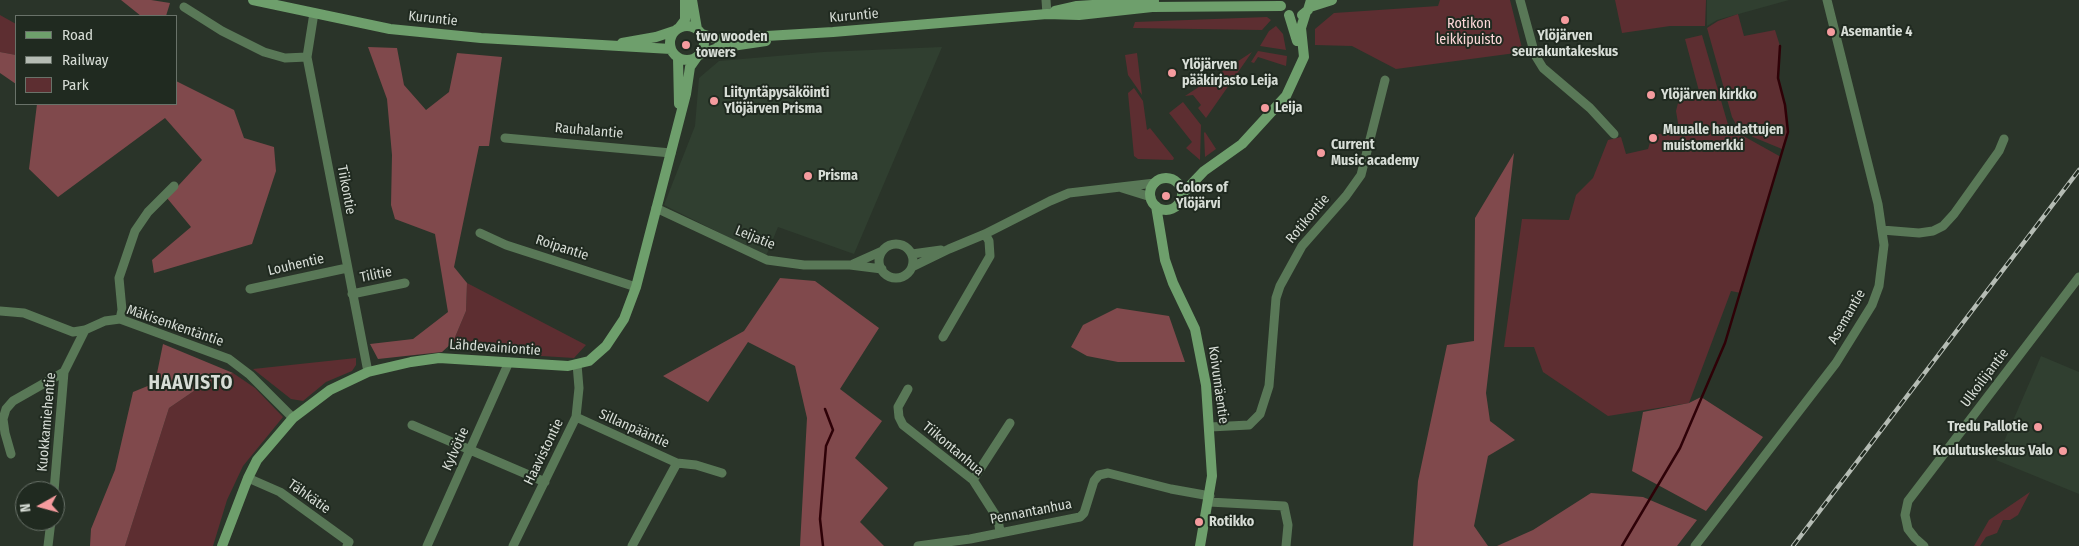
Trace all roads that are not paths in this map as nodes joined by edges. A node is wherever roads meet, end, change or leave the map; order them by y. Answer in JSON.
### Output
{"nodes":[{"id":1,"x":253,"y":0,"type":"edge"},
{"id":2,"x":685,"y":0,"type":"edge"},
{"id":3,"x":692,"y":0,"type":"edge"},
{"id":4,"x":1046,"y":0,"type":"edge"},
{"id":5,"x":1249,"y":0,"type":"edge"},
{"id":6,"x":1332,"y":0,"type":"edge"},
{"id":7,"x":1520,"y":0,"type":"edge"},
{"id":8,"x":1827,"y":0,"type":"edge"},
{"id":9,"x":1281,"y":3,"type":"edge"},
{"id":10,"x":1309,"y":6,"type":"edge"},
{"id":11,"x":184,"y":7,"type":"dead end"},
{"id":12,"x":314,"y":13,"type":"junction"},
{"id":13,"x":1047,"y":14,"type":"junction"},
{"id":14,"x":1289,"y":15,"type":"junction"},
{"id":15,"x":677,"y":29,"type":"junction"},
{"id":16,"x":699,"y":31,"type":"junction"},
{"id":17,"x":814,"y":34,"type":"junction"},
{"id":18,"x":612,"y":45,"type":"junction"},
{"id":19,"x":671,"y":49,"type":"junction"},
{"id":20,"x":698,"y":56,"type":"junction"},
{"id":21,"x":307,"y":57,"type":"junction"},
{"id":22,"x":678,"y":58,"type":"junction"},
{"id":23,"x":1297,"y":74,"type":"junction"},
{"id":24,"x":1385,"y":80,"type":"dead end"},
{"id":25,"x":680,"y":113,"type":"junction"},
{"id":26,"x":1614,"y":134,"type":"dead end"},
{"id":27,"x":505,"y":138,"type":"dead end"},
{"id":28,"x":2004,"y":139,"type":"dead end"},
{"id":29,"x":671,"y":153,"type":"junction"},
{"id":30,"x":1204,"y":171,"type":"junction"},
{"id":31,"x":1177,"y":181,"type":"junction"},
{"id":32,"x":1155,"y":183,"type":"junction"},
{"id":33,"x":174,"y":186,"type":"dead end"},
{"id":34,"x":1120,"y":187,"type":"junction"},
{"id":35,"x":1182,"y":193,"type":"junction"},
{"id":36,"x":1153,"y":201,"type":"junction"},
{"id":37,"x":656,"y":208,"type":"junction"},
{"id":38,"x":1169,"y":210,"type":"junction"},
{"id":39,"x":1882,"y":230,"type":"junction"},
{"id":40,"x":480,"y":233,"type":"dead end"},
{"id":41,"x":985,"y":234,"type":"junction"},
{"id":42,"x":1161,"y":234,"type":"junction"},
{"id":43,"x":949,"y":248,"type":"junction"},
{"id":44,"x":882,"y":251,"type":"junction"},
{"id":45,"x":912,"y":254,"type":"junction"},
{"id":46,"x":850,"y":266,"type":"junction"},
{"id":47,"x":912,"y":267,"type":"junction"},
{"id":48,"x":347,"y":268,"type":"junction"},
{"id":49,"x":882,"y":269,"type":"junction"},
{"id":50,"x":2079,"y":277,"type":"edge"},
{"id":51,"x":405,"y":283,"type":"dead end"},
{"id":52,"x":636,"y":287,"type":"junction"},
{"id":53,"x":250,"y":289,"type":"dead end"},
{"id":54,"x":352,"y":294,"type":"junction"},
{"id":55,"x":0,"y":311,"type":"edge"},
{"id":56,"x":120,"y":319,"type":"junction"},
{"id":57,"x":85,"y":330,"type":"junction"},
{"id":58,"x":943,"y":337,"type":"dead end"},
{"id":59,"x":509,"y":362,"type":"junction"},
{"id":60,"x":577,"y":364,"type":"junction"},
{"id":61,"x":64,"y":372,"type":"junction"},
{"id":62,"x":368,"y":372,"type":"junction"},
{"id":63,"x":908,"y":389,"type":"dead end"},
{"id":64,"x":293,"y":418,"type":"junction"},
{"id":65,"x":576,"y":418,"type":"junction"},
{"id":66,"x":1010,"y":423,"type":"dead end"},
{"id":67,"x":412,"y":425,"type":"dead end"},
{"id":68,"x":1210,"y":427,"type":"junction"},
{"id":69,"x":471,"y":452,"type":"junction"},
{"id":70,"x":11,"y":454,"type":"dead end"},
{"id":71,"x":677,"y":463,"type":"junction"},
{"id":72,"x":722,"y":473,"type":"dead end"},
{"id":73,"x":248,"y":478,"type":"junction"},
{"id":74,"x":973,"y":480,"type":"junction"},
{"id":75,"x":55,"y":481,"type":"edge"},
{"id":76,"x":545,"y":482,"type":"junction"},
{"id":77,"x":1209,"y":499,"type":"junction"},
{"id":78,"x":50,"y":531,"type":"edge"},
{"id":79,"x":1000,"y":532,"type":"junction"},
{"id":80,"x":48,"y":546,"type":"edge"},
{"id":81,"x":222,"y":546,"type":"edge"},
{"id":82,"x":347,"y":546,"type":"edge"},
{"id":83,"x":427,"y":546,"type":"edge"},
{"id":84,"x":512,"y":546,"type":"edge"},
{"id":85,"x":632,"y":546,"type":"edge"},
{"id":86,"x":918,"y":546,"type":"edge"},
{"id":87,"x":1200,"y":546,"type":"edge"},
{"id":88,"x":1286,"y":546,"type":"edge"},
{"id":89,"x":1695,"y":546,"type":"edge"},
{"id":90,"x":1924,"y":546,"type":"edge"}],
"edges":[{"from":1,"to":12,"type":"street","name":"Kuruntie"},
{"from":2,"to":15,"type":"street"},
{"from":3,"to":16,"type":"street"},
{"from":4,"to":13,"type":"street"},
{"from":5,"to":13,"type":"street","name":"Kuruntie"},
{"from":6,"to":10,"type":"street"},
{"from":7,"to":26,"type":"street"},
{"from":8,"to":39,"type":"street","name":"Asemantie"},
{"from":9,"to":13,"type":"street","name":"Kuruntie"},
{"from":9,"to":14,"type":"street"},
{"from":10,"to":14,"type":"street"},
{"from":10,"to":23,"type":"street"},
{"from":11,"to":21,"type":"street"},
{"from":12,"to":18,"type":"street","name":"Kuruntie"},
{"from":12,"to":21,"type":"street","name":"Tiikontie"},
{"from":13,"to":17,"type":"street","name":"Kuruntie"},
{"from":14,"to":23,"type":"street"},
{"from":15,"to":16,"type":"street"},
{"from":15,"to":18,"type":"street","name":"Kuruntie"},
{"from":15,"to":19,"type":"street"},
{"from":16,"to":17,"type":"street","name":"Kuruntie"},
{"from":16,"to":20,"type":"street"},
{"from":17,"to":20,"type":"street","name":"Kuruntie"},
{"from":18,"to":19,"type":"street","name":"Kuruntie"},
{"from":19,"to":22,"type":"street"},
{"from":20,"to":22,"type":"street"},
{"from":20,"to":25,"type":"street","name":"Lähdevainiontie"},
{"from":21,"to":48,"type":"street","name":"Tiikontie"},
{"from":22,"to":25,"type":"street","name":"Lähdevainiontie"},
{"from":23,"to":30,"type":"street"},
{"from":24,"to":68,"type":"street","name":"Rotikontie"},
{"from":25,"to":29,"type":"street","name":"Lähdevainiontie"},
{"from":27,"to":29,"type":"street","name":"Rauhalantie"},
{"from":28,"to":39,"type":"street"},
{"from":29,"to":37,"type":"street","name":"Lähdevainiontie"},
{"from":30,"to":31,"type":"street"},
{"from":30,"to":35,"type":"street"},
{"from":31,"to":32,"type":"street"},
{"from":31,"to":35,"type":"street"},
{"from":32,"to":34,"type":"street","name":"Leijatie"},
{"from":32,"to":36,"type":"street"},
{"from":33,"to":56,"type":"street"},
{"from":34,"to":36,"type":"street","name":"Leijatie"},
{"from":34,"to":41,"type":"street","name":"Leijatie"},
{"from":35,"to":38,"type":"street"},
{"from":36,"to":38,"type":"street"},
{"from":36,"to":42,"type":"street","name":"Koivumäentie"},
{"from":37,"to":46,"type":"street","name":"Leijatie"},
{"from":37,"to":52,"type":"street","name":"Lähdevainiontie"},
{"from":38,"to":42,"type":"street","name":"Koivumäentie"},
{"from":39,"to":89,"type":"street","name":"Asemantie"},
{"from":40,"to":52,"type":"street","name":"Roipantie"},
{"from":41,"to":43,"type":"street","name":"Leijatie"},
{"from":41,"to":58,"type":"street"},
{"from":42,"to":68,"type":"street","name":"Koivumäentie"},
{"from":43,"to":45,"type":"street","name":"Leijatie"},
{"from":43,"to":47,"type":"street","name":"Leijatie"},
{"from":44,"to":45,"type":"street","name":"Leijatie"},
{"from":44,"to":46,"type":"street","name":"Leijatie"},
{"from":44,"to":49,"type":"street"},
{"from":45,"to":47,"type":"street"},
{"from":46,"to":49,"type":"street","name":"Leijatie"},
{"from":47,"to":49,"type":"street","name":"Leijatie"},
{"from":48,"to":53,"type":"street","name":"Louhentie"},
{"from":48,"to":54,"type":"street","name":"Tiikontie"},
{"from":50,"to":90,"type":"street","name":"Ulkoilijantie"},
{"from":51,"to":54,"type":"street","name":"Tilitie"},
{"from":52,"to":60,"type":"street","name":"Lähdevainiontie"},
{"from":54,"to":62,"type":"street","name":"Tiikontie"},
{"from":55,"to":57,"type":"street","name":"Mäkisenkentäntie"},
{"from":56,"to":57,"type":"street","name":"Mäkisenkentäntie"},
{"from":56,"to":64,"type":"street","name":"Mäkisenkentäntie"},
{"from":57,"to":61,"type":"street","name":"Kuokkamiehentie"},
{"from":59,"to":60,"type":"street","name":"Lähdevainiontie"},
{"from":59,"to":62,"type":"street","name":"Lähdevainiontie"},
{"from":59,"to":69,"type":"street","name":"Kylvötie"},
{"from":60,"to":65,"type":"street","name":"Haavistontie"},
{"from":61,"to":70,"type":"street"},
{"from":61,"to":75,"type":"street","name":"Kuokkamiehentie"},
{"from":62,"to":64,"type":"street","name":"Lähdevainiontie"},
{"from":63,"to":74,"type":"street","name":"Tiikontanhua"},
{"from":64,"to":73,"type":"street","name":"Lähdevainiontie"},
{"from":65,"to":71,"type":"street","name":"Sillanpääntie"},
{"from":65,"to":76,"type":"street","name":"Haavistontie"},
{"from":66,"to":74,"type":"street"},
{"from":67,"to":69,"type":"street"},
{"from":68,"to":77,"type":"street","name":"Koivumäentie"},
{"from":69,"to":76,"type":"street"},
{"from":69,"to":83,"type":"street","name":"Kylvötie"},
{"from":71,"to":72,"type":"street"},
{"from":71,"to":85,"type":"street","name":"Sillanpääntie"},
{"from":73,"to":81,"type":"street","name":"Lähdevainiontie"},
{"from":73,"to":82,"type":"street","name":"Tähkätie"},
{"from":74,"to":79,"type":"street","name":"Tiikontanhua"},
{"from":76,"to":84,"type":"street","name":"Haavistontie"},
{"from":77,"to":79,"type":"street","name":"Pennantanhua"},
{"from":77,"to":87,"type":"street","name":"Koivumäentie"},
{"from":77,"to":88,"type":"street"},
{"from":78,"to":80,"type":"street"},
{"from":79,"to":86,"type":"street","name":"Pennantanhua"}]}
